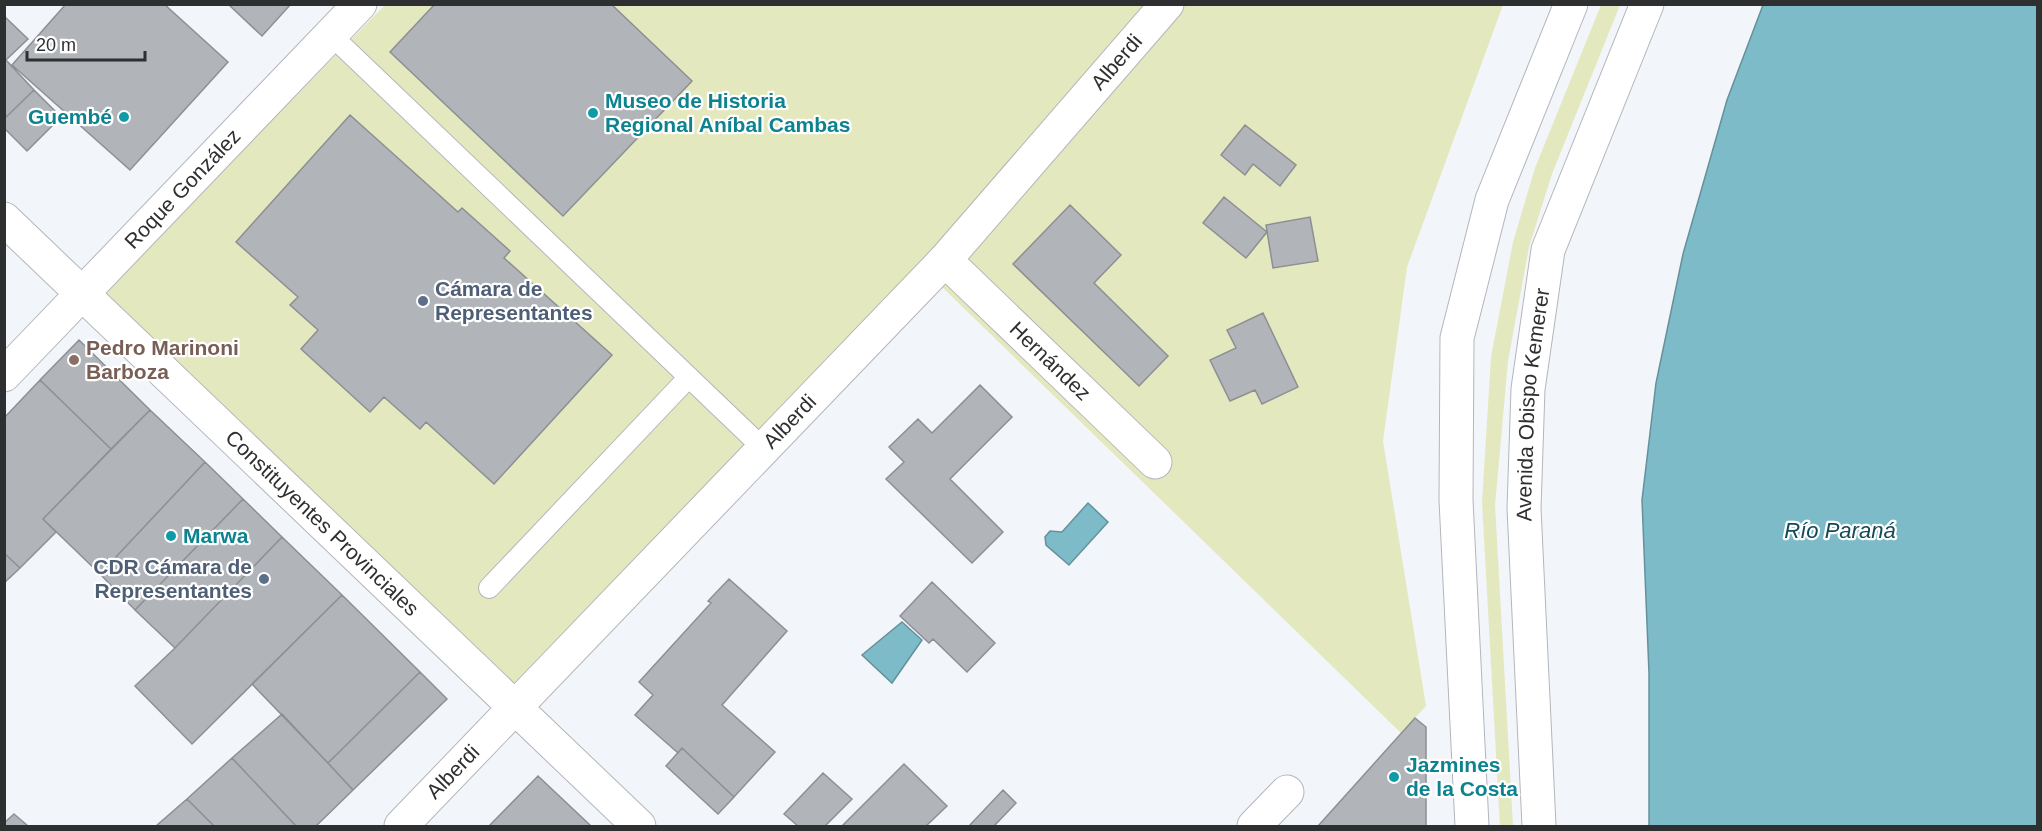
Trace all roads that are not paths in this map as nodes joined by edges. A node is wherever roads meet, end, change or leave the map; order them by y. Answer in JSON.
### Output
{"nodes":[{"id":1,"x":360,"y":4,"type":"edge"},
{"id":2,"x":1167,"y":4,"type":"edge"},
{"id":3,"x":1571,"y":4,"type":"edge"},
{"id":4,"x":1647,"y":4,"type":"edge"},
{"id":5,"x":331,"y":35,"type":"junction"},
{"id":6,"x":4,"y":219,"type":"edge"},
{"id":7,"x":945,"y":260,"type":"junction"},
{"id":8,"x":82,"y":294,"type":"junction"},
{"id":9,"x":4,"y":375,"type":"edge"},
{"id":10,"x":688,"y":377,"type":"junction"},
{"id":11,"x":764,"y":449,"type":"junction"},
{"id":12,"x":1155,"y":462,"type":"dead end"},
{"id":13,"x":489,"y":588,"type":"dead end"},
{"id":14,"x":515,"y":708,"type":"junction"},
{"id":15,"x":1287,"y":792,"type":"dead end"},
{"id":16,"x":401,"y":826,"type":"edge"},
{"id":17,"x":639,"y":826,"type":"edge"},
{"id":18,"x":1254,"y":826,"type":"edge"},
{"id":19,"x":1472,"y":826,"type":"edge"},
{"id":20,"x":1539,"y":826,"type":"edge"}],
"edges":[{"from":1,"to":5,"type":"street","name":"Roque González"},
{"from":2,"to":7,"type":"street","name":"Alberdi"},
{"from":3,"to":19,"type":"street"},
{"from":4,"to":20,"type":"street","name":"Avenida Obispo Kemerer"},
{"from":5,"to":8,"type":"street","name":"Roque González"},
{"from":5,"to":10,"type":"lane"},
{"from":6,"to":8,"type":"street","name":"Constituyentes Provinciales"},
{"from":7,"to":11,"type":"street","name":"Alberdi"},
{"from":7,"to":12,"type":"street","name":"Hernández"},
{"from":8,"to":9,"type":"street","name":"Roque González"},
{"from":8,"to":14,"type":"street","name":"Constituyentes Provinciales"},
{"from":10,"to":11,"type":"lane"},
{"from":10,"to":13,"type":"lane"},
{"from":11,"to":14,"type":"street","name":"Alberdi"},
{"from":14,"to":16,"type":"street","name":"Alberdi"},
{"from":14,"to":17,"type":"street","name":"Constituyentes Provinciales"},
{"from":15,"to":18,"type":"street"}]}
